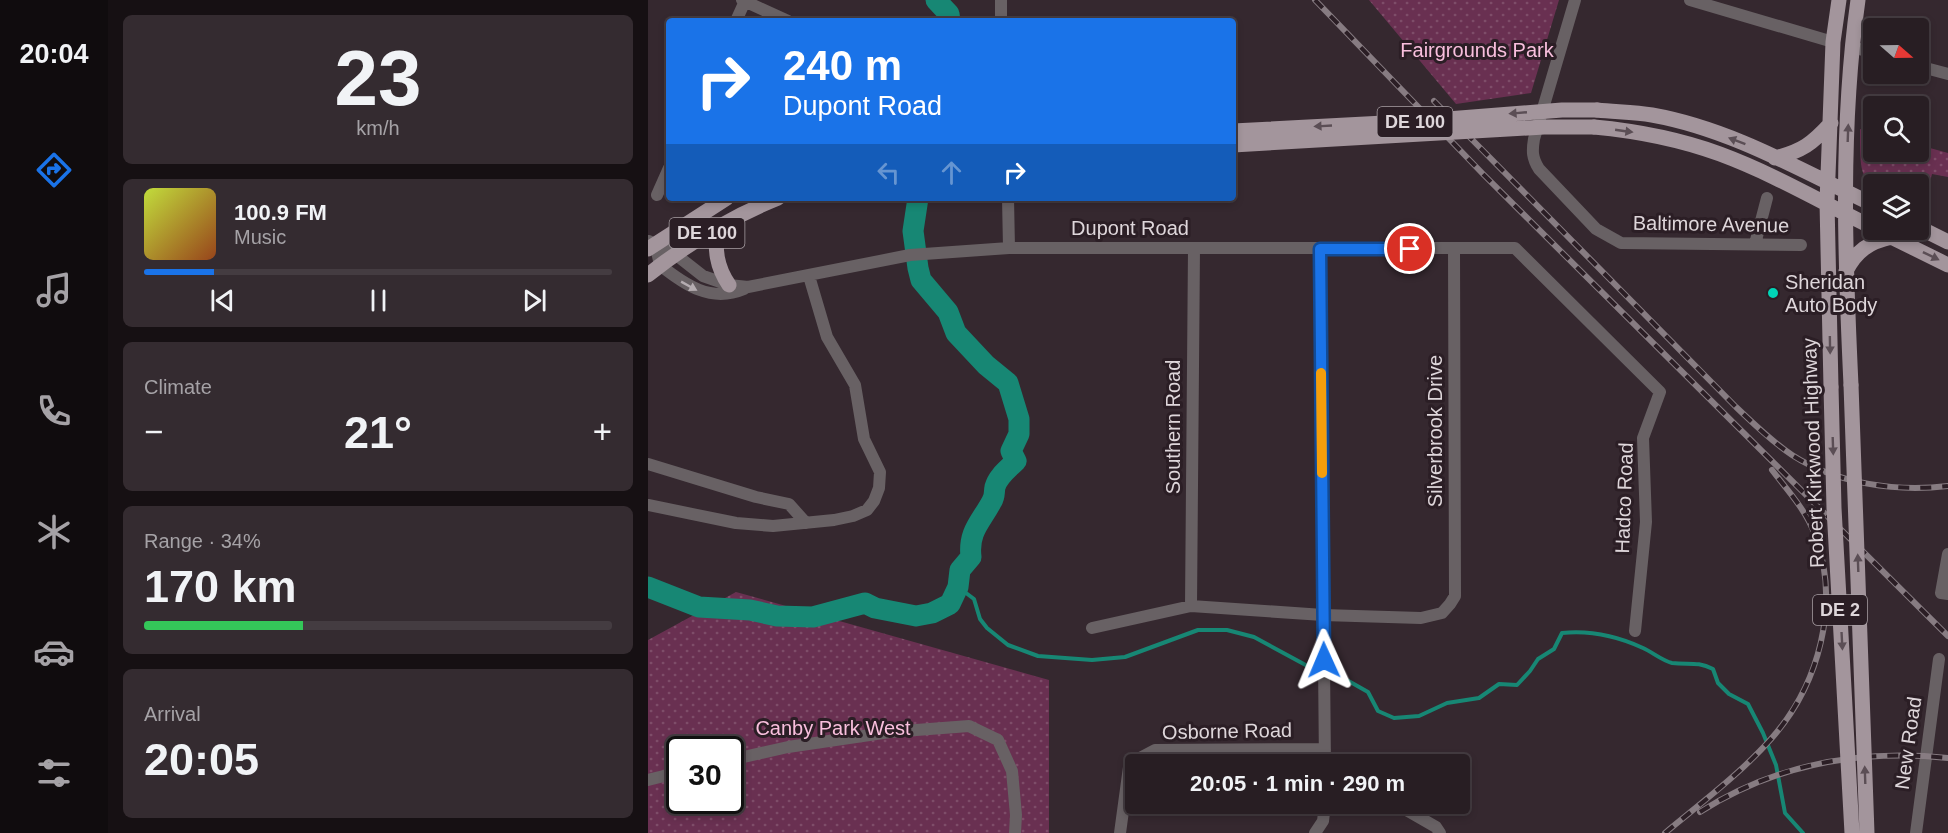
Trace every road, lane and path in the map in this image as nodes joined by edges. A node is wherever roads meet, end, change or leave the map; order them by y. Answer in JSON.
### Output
{"nodes":[{"id":1,"x":1001,"y":0,"type":"edge"},
{"id":2,"x":1575,"y":0,"type":"edge"},
{"id":3,"x":1690,"y":0,"type":"edge"},
{"id":4,"x":1839,"y":0,"type":"edge"},
{"id":5,"x":1858,"y":0,"type":"edge"},
{"id":6,"x":744,"y":1,"type":"edge"},
{"id":7,"x":737,"y":18,"type":"edge"},
{"id":8,"x":781,"y":18,"type":"edge"},
{"id":9,"x":1001,"y":18,"type":"edge"},
{"id":10,"x":1833,"y":42,"type":"junction"},
{"id":11,"x":1852,"y":47,"type":"junction"},
{"id":12,"x":1863,"y":50,"type":"edge"},
{"id":13,"x":1929,"y":69,"type":"edge"},
{"id":14,"x":1948,"y":74,"type":"edge"},
{"id":15,"x":1830,"y":123,"type":"junction"},
{"id":16,"x":1236,"y":131,"type":"edge"},
{"id":17,"x":1236,"y":145,"type":"edge"},
{"id":18,"x":1776,"y":158,"type":"junction"},
{"id":19,"x":666,"y":175,"type":"edge"},
{"id":20,"x":1828,"y":183,"type":"junction"},
{"id":21,"x":1846,"y":191,"type":"junction"},
{"id":22,"x":657,"y":195,"type":"dead end"},
{"id":23,"x":1767,"y":198,"type":"dead end"},
{"id":24,"x":1863,"y":200,"type":"edge"},
{"id":25,"x":722,"y":201,"type":"edge"},
{"id":26,"x":772,"y":201,"type":"edge"},
{"id":27,"x":1008,"y":201,"type":"edge"},
{"id":28,"x":1827,"y":202,"type":"junction"},
{"id":29,"x":1845,"y":213,"type":"junction"},
{"id":30,"x":1863,"y":223,"type":"edge"},
{"id":31,"x":717,"y":227,"type":"junction"},
{"id":32,"x":1929,"y":232,"type":"edge"},
{"id":33,"x":1883,"y":240,"type":"edge"},
{"id":34,"x":1898,"y":240,"type":"edge"},
{"id":35,"x":1948,"y":242,"type":"edge"},
{"id":36,"x":650,"y":244,"type":"edge"},
{"id":37,"x":1755,"y":244,"type":"junction"},
{"id":38,"x":1801,"y":245,"type":"dead end"},
{"id":39,"x":1010,"y":248,"type":"junction"},
{"id":40,"x":1194,"y":248,"type":"junction"},
{"id":41,"x":1515,"y":248,"type":"joint"},
{"id":42,"x":1320,"y":249,"type":"junction"},
{"id":43,"x":1454,"y":249,"type":"junction"},
{"id":44,"x":675,"y":254,"type":"junction"},
{"id":45,"x":1948,"y":265,"type":"edge"},
{"id":46,"x":654,"y":270,"type":"edge"},
{"id":47,"x":1846,"y":272,"type":"junction"},
{"id":48,"x":809,"y":276,"type":"junction"},
{"id":49,"x":729,"y":285,"type":"junction"},
{"id":50,"x":748,"y":286,"type":"junction"},
{"id":51,"x":648,"y":464,"type":"edge"},
{"id":52,"x":648,"y":506,"type":"edge"},
{"id":53,"x":806,"y":523,"type":"junction"},
{"id":54,"x":1948,"y":554,"type":"edge"},
{"id":55,"x":1945,"y":593,"type":"edge"},
{"id":56,"x":1191,"y":606,"type":"junction"},
{"id":57,"x":1323,"y":615,"type":"junction"},
{"id":58,"x":1092,"y":628,"type":"dead end"},
{"id":59,"x":1635,"y":631,"type":"dead end"},
{"id":60,"x":1939,"y":659,"type":"dead end"},
{"id":61,"x":1325,"y":749,"type":"junction"},
{"id":62,"x":1325,"y":754,"type":"edge"},
{"id":63,"x":744,"y":757,"type":"edge"},
{"id":64,"x":666,"y":776,"type":"edge"},
{"id":65,"x":648,"y":780,"type":"edge"},
{"id":66,"x":1324,"y":814,"type":"edge"},
{"id":67,"x":1413,"y":814,"type":"edge"},
{"id":68,"x":1015,"y":833,"type":"edge"},
{"id":69,"x":1120,"y":833,"type":"edge"},
{"id":70,"x":1315,"y":833,"type":"edge"},
{"id":71,"x":1440,"y":833,"type":"edge"},
{"id":72,"x":1852,"y":833,"type":"edge"},
{"id":73,"x":1867,"y":833,"type":"edge"},
{"id":74,"x":1916,"y":833,"type":"edge"}],
"edges":[{"from":1,"to":9,"type":"street"},
{"from":2,"to":37,"type":"street","name":"Baltimore Avenue"},
{"from":3,"to":10,"type":"street"},
{"from":4,"to":10,"type":"main road","name":"Robert Kirkwood Highway","number":"DE 2"},
{"from":5,"to":11,"type":"main road","name":"Robert Kirkwood Highway","number":"DE 2"},
{"from":6,"to":7,"type":"street"},
{"from":6,"to":8,"type":"street"},
{"from":10,"to":15,"type":"main road","name":"Robert Kirkwood Highway","number":"DE 2"},
{"from":11,"to":12,"type":"street"},
{"from":21,"to":11,"type":"main road","name":"Robert Kirkwood Highway","number":"DE 2","one_way":true},
{"from":13,"to":14,"type":"street"},
{"from":15,"to":18,"type":"main road"},
{"from":15,"to":20,"type":"main road","name":"Robert Kirkwood Highway","number":"DE 2"},
{"from":18,"to":16,"type":"main road","number":"DE 100","one_way":true,"bridge":true},
{"from":17,"to":28,"type":"main road","number":"DE 100","one_way":true,"bridge":true},
{"from":18,"to":20,"type":"main road","number":"DE 100"},
{"from":19,"to":22,"type":"street"},
{"from":20,"to":21,"type":"main road","number":"DE 100"},
{"from":20,"to":28,"type":"main road","name":"Robert Kirkwood Highway","number":"DE 2"},
{"from":21,"to":24,"type":"main road","number":"DE 100"},
{"from":21,"to":29,"type":"main road","name":"Robert Kirkwood Highway","number":"DE 2"},
{"from":23,"to":37,"type":"street"},
{"from":25,"to":36,"type":"main road","number":"DE 100"},
{"from":26,"to":31,"type":"main road","number":"DE 100"},
{"from":27,"to":39,"type":"street"},
{"from":28,"to":29,"type":"main road","number":"DE 100"},
{"from":28,"to":72,"type":"main road","name":"Robert Kirkwood Highway","number":"DE 2","one_way":true,"bridge":true},
{"from":29,"to":30,"type":"main road","number":"DE 100"},
{"from":29,"to":47,"type":"main road","name":"Robert Kirkwood Highway","number":"DE 2"},
{"from":31,"to":44,"type":"main road","number":"DE 100"},
{"from":31,"to":49,"type":"main road"},
{"from":32,"to":35,"type":"main road"},
{"from":33,"to":47,"type":"main road"},
{"from":34,"to":45,"type":"main road","number":"DE 100","one_way":true},
{"from":36,"to":44,"type":"street","name":"Dupont Road"},
{"from":36,"to":46,"type":"street"},
{"from":37,"to":38,"type":"street","name":"Baltimore Avenue"},
{"from":39,"to":40,"type":"street","name":"Dupont Road"},
{"from":39,"to":48,"type":"street","name":"Dupont Road"},
{"from":40,"to":42,"type":"street","name":"Dupont Road"},
{"from":40,"to":56,"type":"street","name":"Southern Road"},
{"from":41,"to":43,"type":"street","name":"Dupont Road"},
{"from":41,"to":59,"type":"street","name":"Hadco Road"},
{"from":42,"to":43,"type":"street","name":"Dupont Road"},
{"from":42,"to":57,"type":"street"},
{"from":43,"to":57,"type":"street","name":"Silverbrook Drive"},
{"from":44,"to":46,"type":"main road","number":"DE 100"},
{"from":44,"to":49,"type":"street","name":"Dupont Road"},
{"from":46,"to":50,"type":"street","name":"Dupont Road","one_way":true},
{"from":73,"to":47,"type":"main road","name":"Robert Kirkwood Highway","number":"DE 2","one_way":true,"bridge":true},
{"from":48,"to":50,"type":"street","name":"Dupont Road"},
{"from":48,"to":53,"type":"street"},
{"from":49,"to":50,"type":"street","name":"Dupont Road"},
{"from":51,"to":53,"type":"street"},
{"from":52,"to":53,"type":"street"},
{"from":54,"to":55,"type":"street"},
{"from":56,"to":57,"type":"street"},
{"from":56,"to":58,"type":"street"},
{"from":57,"to":61,"type":"street"},
{"from":60,"to":74,"type":"street","name":"New Road"},
{"from":61,"to":62,"type":"street"},
{"from":61,"to":69,"type":"street","name":"Osborne Road"},
{"from":63,"to":68,"type":"street"},
{"from":64,"to":65,"type":"street"},
{"from":66,"to":70,"type":"street"},
{"from":67,"to":71,"type":"street"}]}
